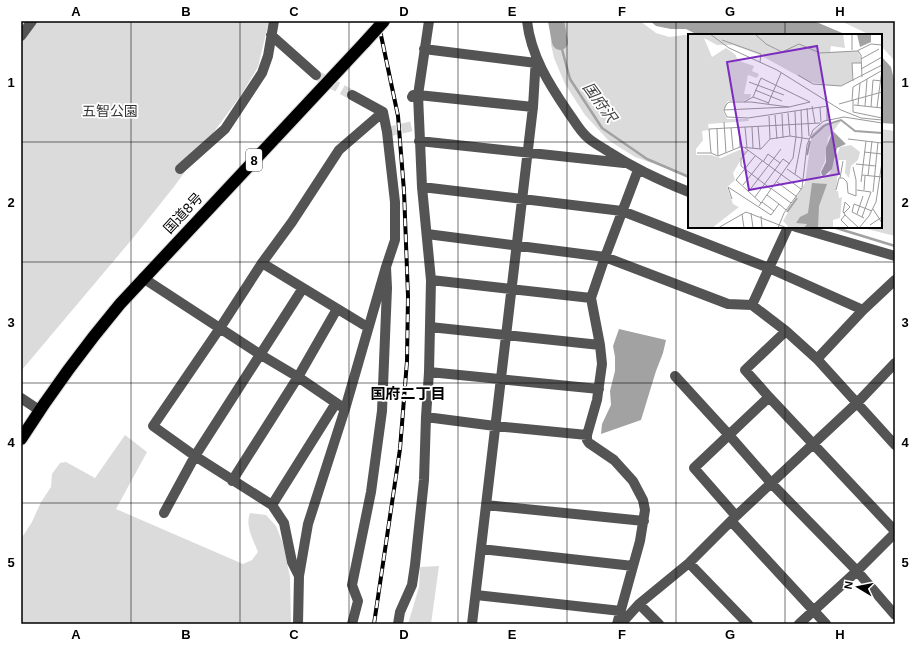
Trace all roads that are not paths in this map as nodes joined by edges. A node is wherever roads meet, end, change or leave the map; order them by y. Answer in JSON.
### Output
{"nodes":[{"id":1,"x":32,"y":21,"type":"edge"},
{"id":2,"x":274,"y":21,"type":"edge"},
{"id":3,"x":384,"y":21,"type":"edge"},
{"id":4,"x":429,"y":21,"type":"edge"},
{"id":5,"x":527,"y":21,"type":"edge"},
{"id":6,"x":271,"y":35,"type":"junction"},
{"id":7,"x":21,"y":36,"type":"edge"},
{"id":8,"x":424,"y":50,"type":"junction"},
{"id":9,"x":536,"y":60,"type":"junction"},
{"id":10,"x":316,"y":75,"type":"tunnel mouth"},
{"id":11,"x":352,"y":95,"type":"tunnel mouth"},
{"id":12,"x":418,"y":95,"type":"junction"},
{"id":13,"x":533,"y":107,"type":"junction"},
{"id":14,"x":383,"y":112,"type":"junction"},
{"id":15,"x":413,"y":126,"type":"dead end"},
{"id":16,"x":419,"y":140,"type":"junction"},
{"id":17,"x":527,"y":153,"type":"junction"},
{"id":18,"x":626,"y":163,"type":"junction"},
{"id":19,"x":180,"y":169,"type":"dead end"},
{"id":20,"x":638,"y":170,"type":"junction"},
{"id":21,"x":422,"y":187,"type":"junction"},
{"id":22,"x":688,"y":192,"type":"edge"},
{"id":23,"x":522,"y":199,"type":"junction"},
{"id":24,"x":622,"y":211,"type":"junction"},
{"id":25,"x":788,"y":228,"type":"edge"},
{"id":26,"x":799,"y":228,"type":"edge"},
{"id":27,"x":427,"y":234,"type":"junction"},
{"id":28,"x":516,"y":245,"type":"junction"},
{"id":29,"x":895,"y":256,"type":"edge"},
{"id":30,"x":605,"y":257,"type":"junction"},
{"id":31,"x":262,"y":263,"type":"junction"},
{"id":32,"x":386,"y":267,"type":"junction"},
{"id":33,"x":769,"y":268,"type":"junction"},
{"id":34,"x":143,"y":278,"type":"junction"},
{"id":35,"x":431,"y":280,"type":"junction"},
{"id":36,"x":895,"y":280,"type":"edge"},
{"id":37,"x":303,"y":288,"type":"junction"},
{"id":38,"x":511,"y":289,"type":"junction"},
{"id":39,"x":591,"y":298,"type":"junction"},
{"id":40,"x":752,"y":305,"type":"junction"},
{"id":41,"x":337,"y":309,"type":"junction"},
{"id":42,"x":863,"y":310,"type":"junction"},
{"id":43,"x":364,"y":325,"type":"dead end"},
{"id":44,"x":430,"y":326,"type":"junction"},
{"id":45,"x":220,"y":328,"type":"junction"},
{"id":46,"x":786,"y":331,"type":"junction"},
{"id":47,"x":506,"y":335,"type":"junction"},
{"id":48,"x":600,"y":345,"type":"junction"},
{"id":49,"x":261,"y":355,"type":"junction"},
{"id":50,"x":817,"y":359,"type":"junction"},
{"id":51,"x":895,"y":363,"type":"edge"},
{"id":52,"x":429,"y":372,"type":"junction"},
{"id":53,"x":675,"y":376,"type":"dead end"},
{"id":54,"x":298,"y":377,"type":"junction"},
{"id":55,"x":501,"y":380,"type":"junction"},
{"id":56,"x":599,"y":390,"type":"junction"},
{"id":57,"x":769,"y":397,"type":"junction"},
{"id":58,"x":21,"y":398,"type":"edge"},
{"id":59,"x":336,"y":403,"type":"junction"},
{"id":60,"x":857,"y":403,"type":"junction"},
{"id":61,"x":345,"y":409,"type":"junction"},
{"id":62,"x":39,"y":410,"type":"junction"},
{"id":63,"x":426,"y":417,"type":"junction"},
{"id":64,"x":495,"y":426,"type":"junction"},
{"id":65,"x":587,"y":435,"type":"junction"},
{"id":66,"x":729,"y":435,"type":"junction"},
{"id":67,"x":21,"y":439,"type":"edge"},
{"id":68,"x":813,"y":444,"type":"junction"},
{"id":69,"x":895,"y":444,"type":"edge"},
{"id":70,"x":195,"y":456,"type":"junction"},
{"id":71,"x":232,"y":481,"type":"junction"},
{"id":72,"x":771,"y":483,"type":"junction"},
{"id":73,"x":272,"y":505,"type":"junction"},
{"id":74,"x":486,"y":505,"type":"junction"},
{"id":75,"x":164,"y":513,"type":"dead end"},
{"id":76,"x":734,"y":518,"type":"junction"},
{"id":77,"x":644,"y":521,"type":"junction"},
{"id":78,"x":895,"y":532,"type":"edge"},
{"id":79,"x":481,"y":550,"type":"junction"},
{"id":80,"x":690,"y":563,"type":"junction"},
{"id":81,"x":633,"y":566,"type":"junction"},
{"id":82,"x":857,"y":571,"type":"junction"},
{"id":83,"x":299,"y":576,"type":"junction"},
{"id":84,"x":476,"y":595,"type":"junction"},
{"id":85,"x":639,"y":604,"type":"junction"},
{"id":86,"x":621,"y":610,"type":"junction"},
{"id":87,"x":814,"y":610,"type":"junction"},
{"id":88,"x":895,"y":615,"type":"edge"},
{"id":89,"x":298,"y":624,"type":"edge"},
{"id":90,"x":352,"y":624,"type":"edge"},
{"id":91,"x":398,"y":624,"type":"edge"},
{"id":92,"x":472,"y":624,"type":"edge"},
{"id":93,"x":617,"y":624,"type":"edge"},
{"id":94,"x":621,"y":624,"type":"edge"},
{"id":95,"x":659,"y":624,"type":"edge"},
{"id":96,"x":748,"y":624,"type":"edge"},
{"id":97,"x":799,"y":624,"type":"edge"},
{"id":98,"x":826,"y":624,"type":"edge"}],
"edges":[{"from":1,"to":7,"type":"street"},
{"from":2,"to":6,"type":"street"},
{"from":3,"to":34,"type":"highway","name":"国道8号","number":"8","bridge":true},
{"from":4,"to":8,"type":"street"},
{"from":5,"to":9,"type":"street"},
{"from":6,"to":10,"type":"street"},
{"from":6,"to":19,"type":"street"},
{"from":8,"to":9,"type":"street"},
{"from":8,"to":12,"type":"street"},
{"from":9,"to":13,"type":"street"},
{"from":9,"to":18,"type":"street"},
{"from":11,"to":14,"type":"street"},
{"from":12,"to":13,"type":"street"},
{"from":12,"to":15,"type":"street"},
{"from":12,"to":16,"type":"street"},
{"from":13,"to":17,"type":"street"},
{"from":14,"to":31,"type":"street"},
{"from":14,"to":32,"type":"street"},
{"from":16,"to":17,"type":"street"},
{"from":16,"to":21,"type":"street"},
{"from":17,"to":18,"type":"street"},
{"from":17,"to":23,"type":"street"},
{"from":18,"to":20,"type":"street"},
{"from":20,"to":22,"type":"street"},
{"from":20,"to":24,"type":"street"},
{"from":21,"to":23,"type":"street"},
{"from":21,"to":27,"type":"street"},
{"from":23,"to":24,"type":"street"},
{"from":23,"to":28,"type":"street"},
{"from":24,"to":30,"type":"street"},
{"from":24,"to":33,"type":"street"},
{"from":25,"to":33,"type":"street"},
{"from":26,"to":29,"type":"street"},
{"from":27,"to":28,"type":"street"},
{"from":27,"to":35,"type":"street"},
{"from":28,"to":30,"type":"street"},
{"from":28,"to":38,"type":"street"},
{"from":30,"to":39,"type":"street"},
{"from":30,"to":40,"type":"street"},
{"from":31,"to":37,"type":"street"},
{"from":31,"to":45,"type":"street"},
{"from":32,"to":61,"type":"street"},
{"from":32,"to":90,"type":"street"},
{"from":33,"to":40,"type":"street"},
{"from":33,"to":42,"type":"street"},
{"from":34,"to":45,"type":"street"},
{"from":34,"to":62,"type":"highway","name":"国道8号","number":"8"},
{"from":35,"to":38,"type":"street"},
{"from":35,"to":44,"type":"street"},
{"from":36,"to":42,"type":"street"},
{"from":37,"to":41,"type":"street"},
{"from":37,"to":49,"type":"street"},
{"from":38,"to":39,"type":"street"},
{"from":38,"to":47,"type":"street"},
{"from":39,"to":48,"type":"street"},
{"from":40,"to":46,"type":"street"},
{"from":41,"to":43,"type":"street"},
{"from":41,"to":54,"type":"street"},
{"from":42,"to":50,"type":"street"},
{"from":44,"to":47,"type":"street"},
{"from":44,"to":52,"type":"street"},
{"from":45,"to":49,"type":"street"},
{"from":45,"to":70,"type":"street"},
{"from":46,"to":50,"type":"street"},
{"from":46,"to":57,"type":"street"},
{"from":47,"to":48,"type":"street"},
{"from":47,"to":55,"type":"street"},
{"from":48,"to":56,"type":"street"},
{"from":49,"to":54,"type":"street"},
{"from":49,"to":70,"type":"street"},
{"from":50,"to":60,"type":"street"},
{"from":51,"to":60,"type":"street"},
{"from":52,"to":55,"type":"street"},
{"from":52,"to":63,"type":"street"},
{"from":53,"to":66,"type":"street"},
{"from":54,"to":59,"type":"street"},
{"from":54,"to":71,"type":"street"},
{"from":55,"to":56,"type":"street"},
{"from":55,"to":64,"type":"street"},
{"from":56,"to":65,"type":"street"},
{"from":57,"to":66,"type":"street"},
{"from":57,"to":68,"type":"street"},
{"from":58,"to":62,"type":"street"},
{"from":59,"to":61,"type":"street"},
{"from":59,"to":73,"type":"street"},
{"from":60,"to":68,"type":"street"},
{"from":60,"to":69,"type":"street"},
{"from":61,"to":83,"type":"street"},
{"from":62,"to":67,"type":"highway","name":"国道8号","number":"8"},
{"from":63,"to":64,"type":"street"},
{"from":63,"to":91,"type":"street"},
{"from":64,"to":65,"type":"street"},
{"from":64,"to":74,"type":"street"},
{"from":65,"to":77,"type":"street"},
{"from":66,"to":72,"type":"street"},
{"from":66,"to":76,"type":"street"},
{"from":68,"to":72,"type":"street"},
{"from":68,"to":78,"type":"street"},
{"from":70,"to":71,"type":"street"},
{"from":70,"to":75,"type":"street"},
{"from":71,"to":73,"type":"street"},
{"from":72,"to":76,"type":"street"},
{"from":72,"to":82,"type":"street"},
{"from":73,"to":83,"type":"street"},
{"from":74,"to":77,"type":"street"},
{"from":74,"to":79,"type":"street"},
{"from":76,"to":80,"type":"street"},
{"from":76,"to":87,"type":"street"},
{"from":77,"to":81,"type":"street"},
{"from":78,"to":82,"type":"street"},
{"from":79,"to":81,"type":"street"},
{"from":79,"to":84,"type":"street"},
{"from":80,"to":85,"type":"street"},
{"from":80,"to":96,"type":"street"},
{"from":81,"to":86,"type":"street"},
{"from":82,"to":87,"type":"street"},
{"from":82,"to":88,"type":"street"},
{"from":83,"to":89,"type":"street"},
{"from":84,"to":86,"type":"street"},
{"from":84,"to":92,"type":"street"},
{"from":85,"to":94,"type":"street"},
{"from":85,"to":95,"type":"street"},
{"from":86,"to":93,"type":"street"},
{"from":87,"to":97,"type":"street"},
{"from":87,"to":98,"type":"street"}]}
